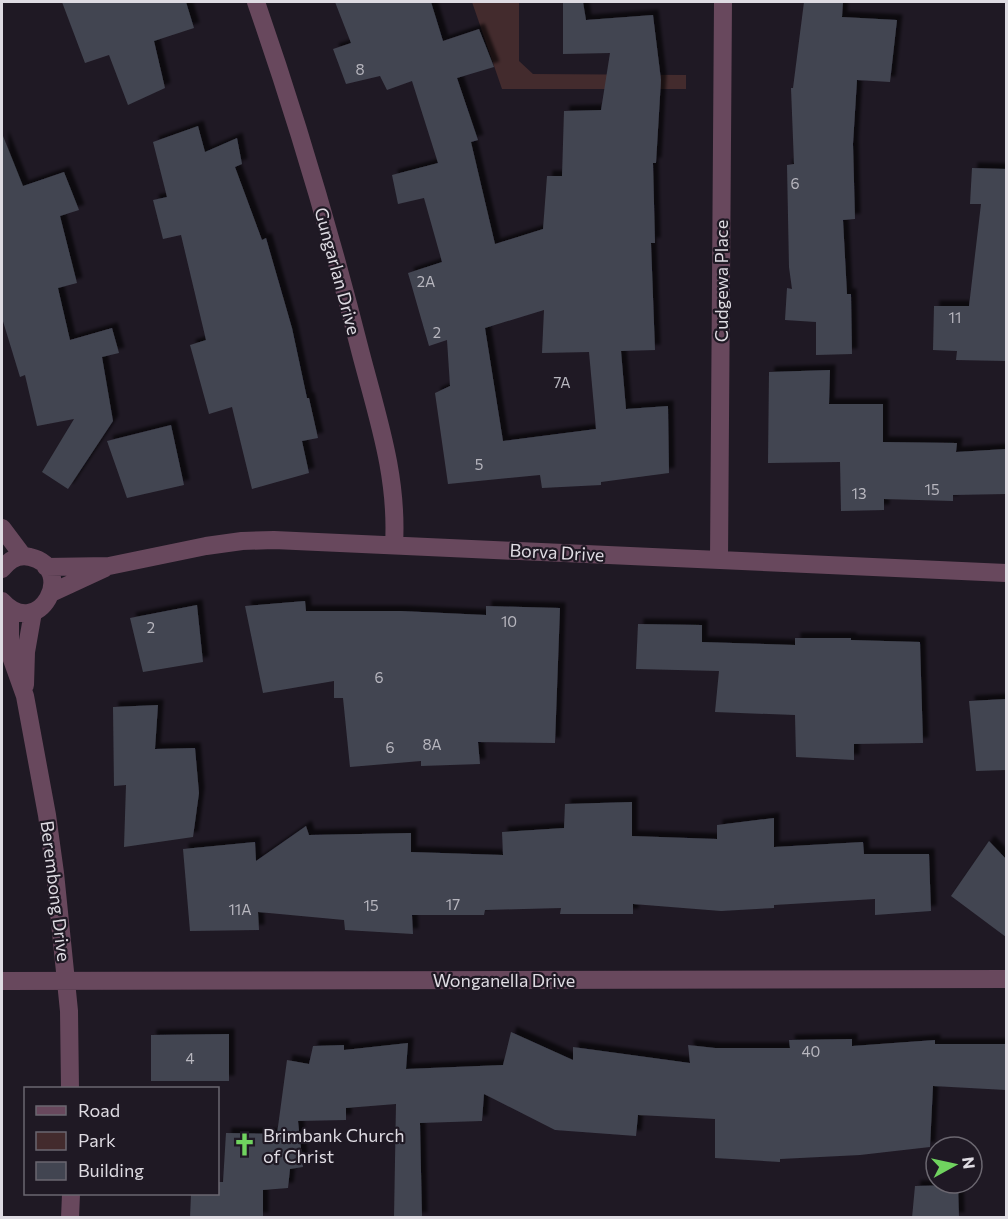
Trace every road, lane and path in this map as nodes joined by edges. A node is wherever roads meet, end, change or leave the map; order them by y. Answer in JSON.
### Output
{"nodes":[{"id":1,"x":256,"y":2,"type":"edge"},
{"id":2,"x":723,"y":2,"type":"edge"},
{"id":3,"x":2,"y":528,"type":"edge"},
{"id":4,"x":394,"y":545,"type":"junction"},
{"id":5,"x":23,"y":556,"type":"junction"},
{"id":6,"x":719,"y":560,"type":"junction"},
{"id":7,"x":109,"y":566,"type":"junction"},
{"id":8,"x":46,"y":567,"type":"junction"},
{"id":9,"x":2,"y":569,"type":"edge"},
{"id":10,"x":1006,"y":573,"type":"edge"},
{"id":11,"x":51,"y":593,"type":"junction"},
{"id":12,"x":6,"y":605,"type":"edge"},
{"id":13,"x":33,"y":612,"type":"junction"},
{"id":14,"x":25,"y":696,"type":"junction"},
{"id":15,"x":1006,"y":979,"type":"edge"},
{"id":16,"x":2,"y":981,"type":"edge"},
{"id":17,"x":67,"y":981,"type":"junction"},
{"id":18,"x":70,"y":1087,"type":"edge"},
{"id":19,"x":70,"y":1195,"type":"edge"},
{"id":20,"x":70,"y":1218,"type":"edge"}],
"edges":[{"from":1,"to":4,"type":"street","name":"Gungarlan Drive"},
{"from":2,"to":6,"type":"street","name":"Cudgewa Place"},
{"from":3,"to":5,"type":"street"},
{"from":4,"to":6,"type":"street","name":"Borva Drive"},
{"from":4,"to":7,"type":"street","name":"Borva Drive"},
{"from":5,"to":8,"type":"street"},
{"from":5,"to":9,"type":"street"},
{"from":6,"to":10,"type":"street","name":"Borva Drive"},
{"from":7,"to":8,"type":"street","name":"Borva Drive"},
{"from":7,"to":11,"type":"street","name":"Borva Drive"},
{"from":8,"to":11,"type":"street"},
{"from":11,"to":13,"type":"street"},
{"from":12,"to":13,"type":"street"},
{"from":12,"to":14,"type":"street","name":"Berembong Drive"},
{"from":13,"to":14,"type":"street","name":"Berembong Drive"},
{"from":14,"to":17,"type":"street","name":"Berembong Drive"},
{"from":15,"to":17,"type":"street","name":"Wonganella Drive"},
{"from":16,"to":17,"type":"street","name":"Wonganella Drive"},
{"from":17,"to":18,"type":"street","name":"Berembong Drive"},
{"from":19,"to":20,"type":"street"}]}
